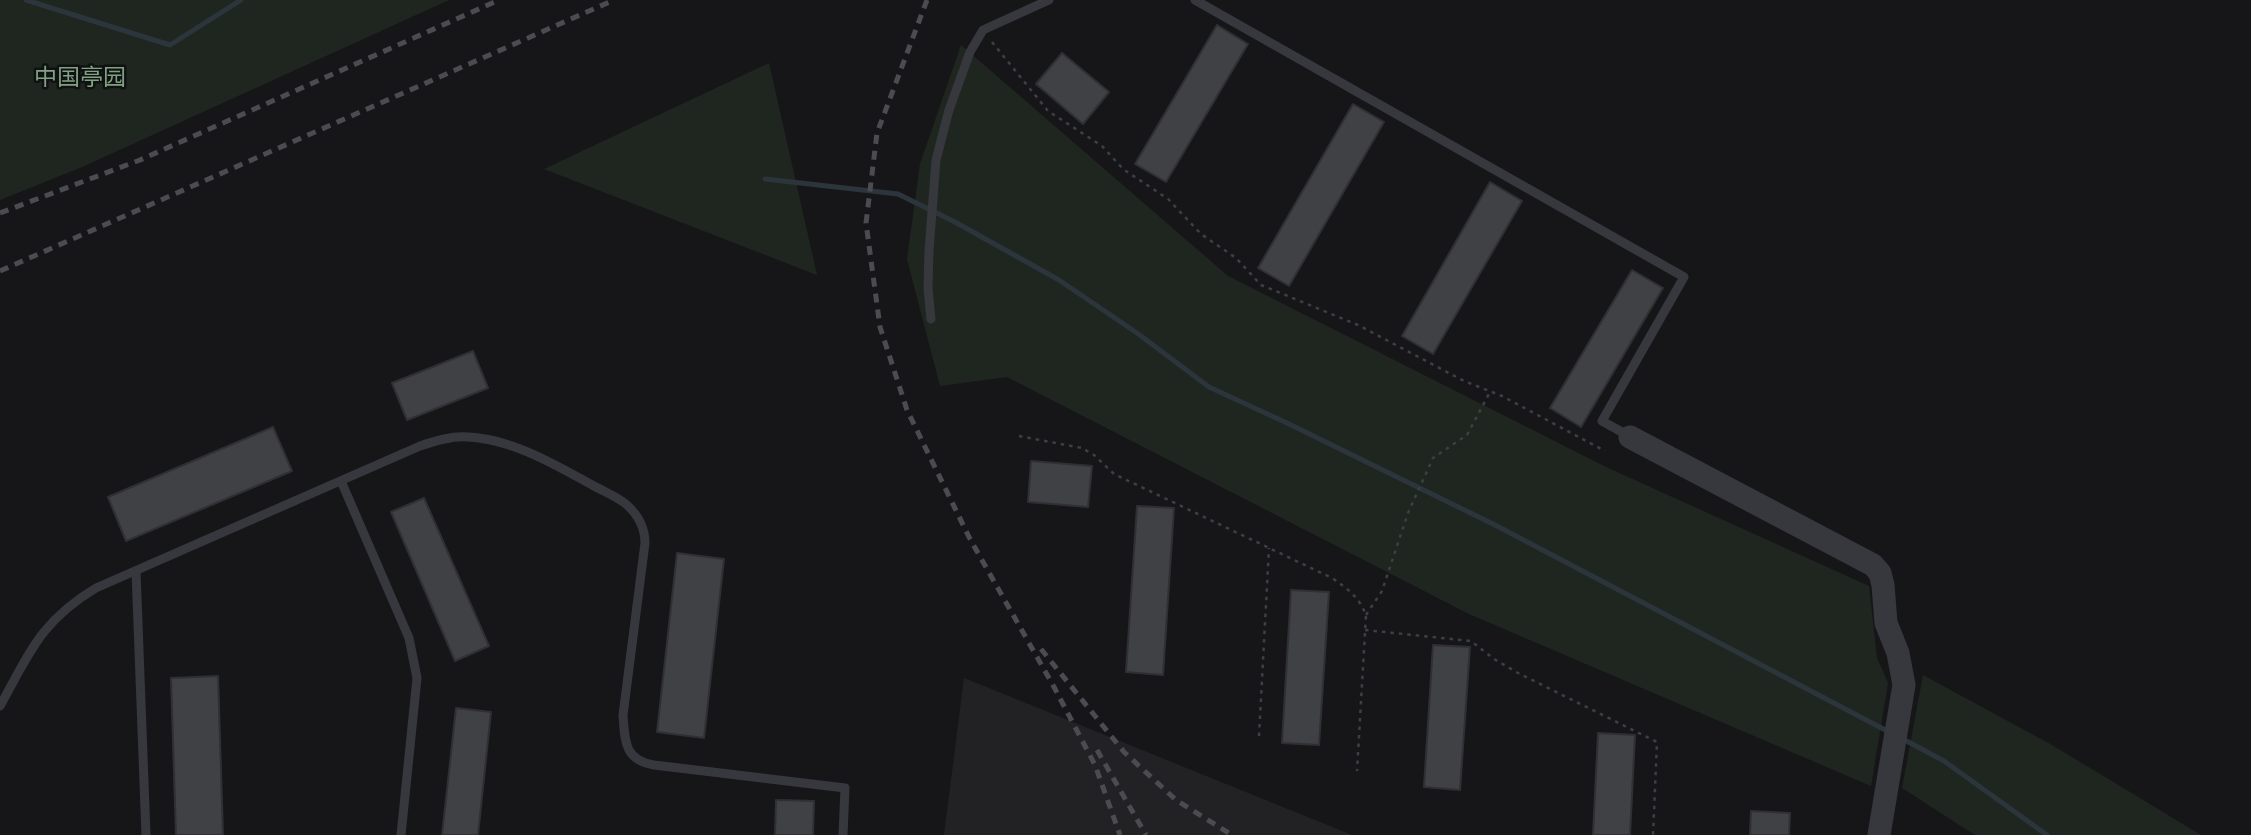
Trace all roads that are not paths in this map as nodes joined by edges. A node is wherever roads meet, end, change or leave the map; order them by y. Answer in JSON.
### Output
{"nodes":[{"id":1,"x":1049,"y":0,"type":"edge"},
{"id":2,"x":1195,"y":0,"type":"edge"},
{"id":3,"x":931,"y":319,"type":"dead end"},
{"id":4,"x":1630,"y":437,"type":"joint"},
{"id":5,"x":341,"y":481,"type":"junction"},
{"id":6,"x":136,"y":570,"type":"junction"},
{"id":7,"x":0,"y":706,"type":"edge"},
{"id":8,"x":146,"y":835,"type":"edge"},
{"id":9,"x":401,"y":835,"type":"edge"},
{"id":10,"x":843,"y":835,"type":"edge"},
{"id":11,"x":1879,"y":835,"type":"edge"}],
"edges":[{"from":1,"to":3,"type":"lane"},
{"from":2,"to":4,"type":"lane"},
{"from":4,"to":11,"type":"street"},
{"from":5,"to":6,"type":"lane"},
{"from":5,"to":9,"type":"lane"},
{"from":5,"to":10,"type":"lane"},
{"from":6,"to":7,"type":"lane"},
{"from":6,"to":8,"type":"lane"}]}
